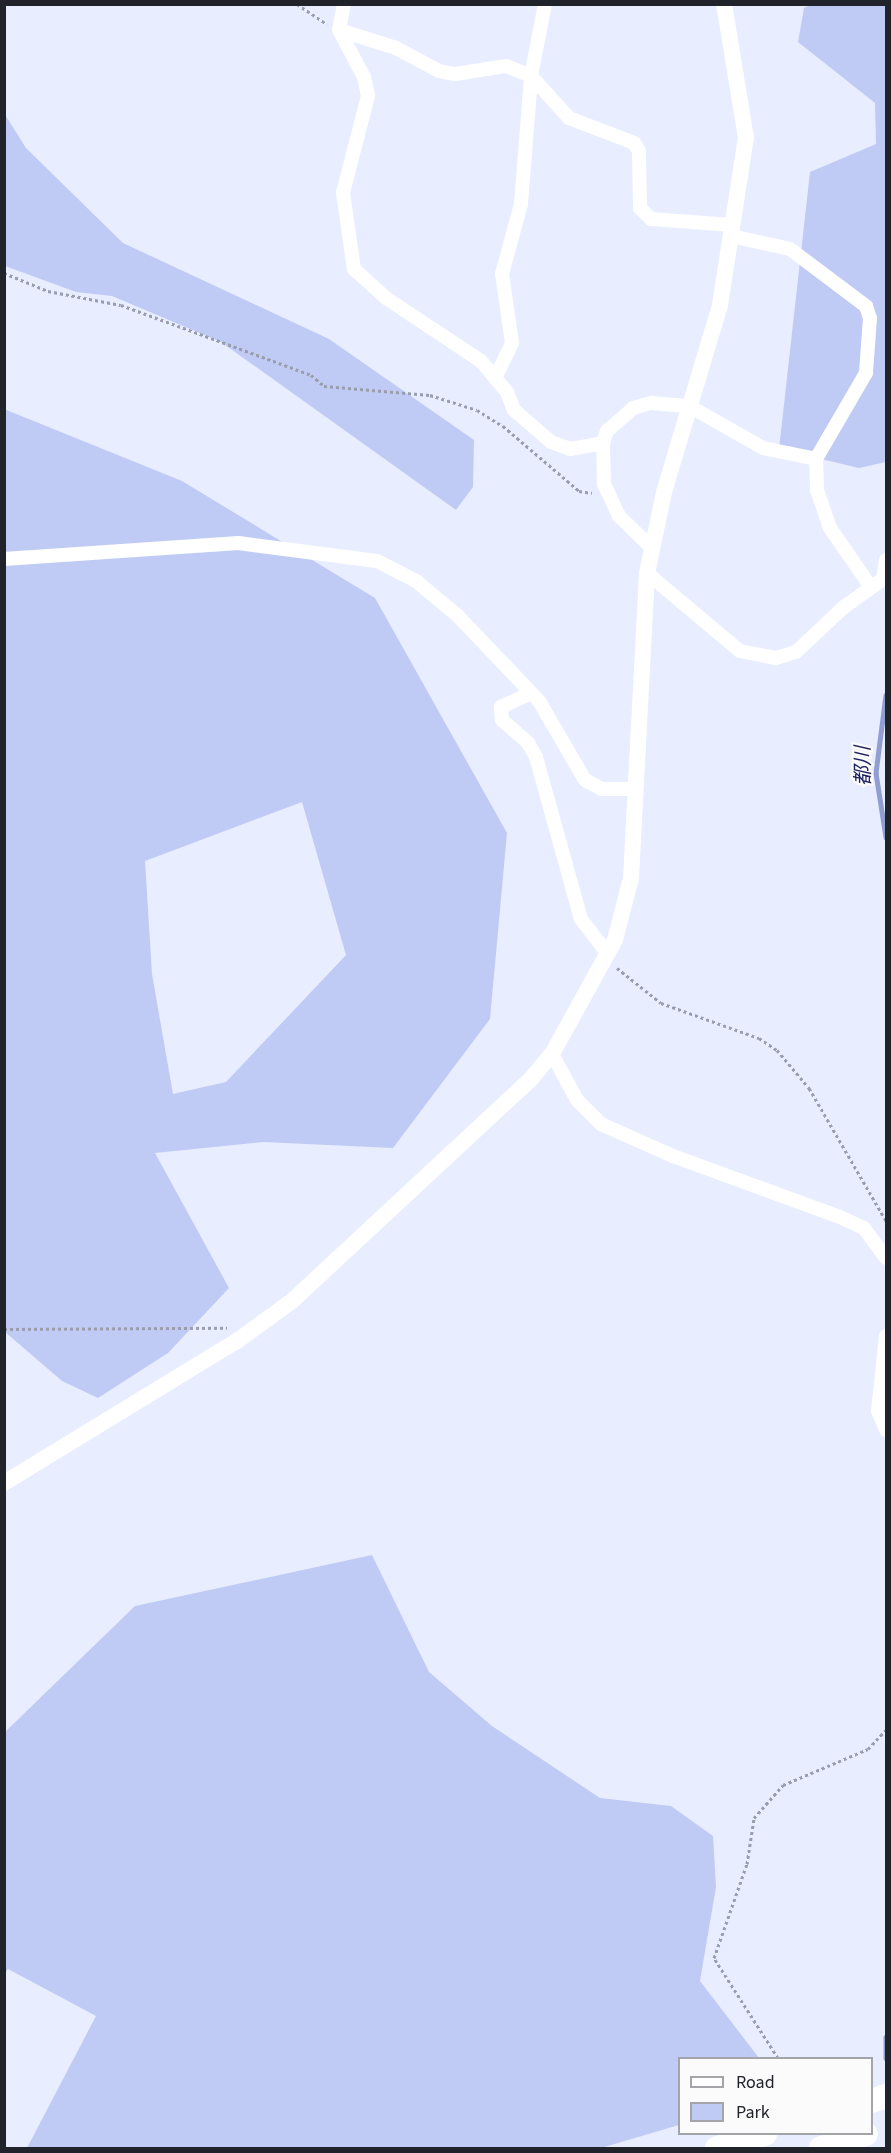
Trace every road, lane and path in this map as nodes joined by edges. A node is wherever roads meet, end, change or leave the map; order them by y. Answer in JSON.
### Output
{"nodes":[{"id":1,"x":297,"y":4,"type":"edge"},
{"id":2,"x":344,"y":4,"type":"edge"},
{"id":3,"x":545,"y":4,"type":"edge"},
{"id":4,"x":724,"y":4,"type":"edge"},
{"id":5,"x":339,"y":30,"type":"junction"},
{"id":6,"x":531,"y":76,"type":"junction"},
{"id":7,"x":732,"y":230,"type":"junction"},
{"id":8,"x":4,"y":273,"type":"edge"},
{"id":9,"x":495,"y":378,"type":"junction"},
{"id":10,"x":689,"y":406,"type":"junction"},
{"id":11,"x":603,"y":442,"type":"junction"},
{"id":12,"x":816,"y":459,"type":"junction"},
{"id":13,"x":608,"y":496,"type":"junction"},
{"id":14,"x":653,"y":549,"type":"junction"},
{"id":15,"x":4,"y":560,"type":"edge"},
{"id":16,"x":886,"y":560,"type":"edge"},
{"id":17,"x":647,"y":573,"type":"junction"},
{"id":18,"x":871,"y":587,"type":"junction"},
{"id":19,"x":531,"y":693,"type":"junction"},
{"id":20,"x":636,"y":789,"type":"junction"},
{"id":21,"x":608,"y":954,"type":"junction"},
{"id":22,"x":552,"y":1054,"type":"junction"},
{"id":23,"x":886,"y":1221,"type":"edge"},
{"id":24,"x":886,"y":1258,"type":"edge"},
{"id":25,"x":258,"y":1325,"type":"junction"},
{"id":26,"x":4,"y":1329,"type":"edge"},
{"id":27,"x":886,"y":1336,"type":"edge"},
{"id":28,"x":886,"y":1430,"type":"edge"},
{"id":29,"x":13,"y":1471,"type":"edge"},
{"id":30,"x":4,"y":1483,"type":"edge"},
{"id":31,"x":886,"y":1730,"type":"edge"},
{"id":32,"x":777,"y":2057,"type":"edge"},
{"id":33,"x":759,"y":2135,"type":"edge"},
{"id":34,"x":860,"y":2135,"type":"edge"},
{"id":35,"x":717,"y":2148,"type":"edge"},
{"id":36,"x":821,"y":2148,"type":"edge"}],
"edges":[{"from":1,"to":5,"type":"path"},
{"from":2,"to":5,"type":"street"},
{"from":3,"to":6,"type":"street"},
{"from":4,"to":7,"type":"street"},
{"from":5,"to":6,"type":"street"},
{"from":5,"to":9,"type":"street"},
{"from":6,"to":7,"type":"street"},
{"from":6,"to":9,"type":"street"},
{"from":7,"to":10,"type":"street"},
{"from":7,"to":12,"type":"street"},
{"from":8,"to":13,"type":"path"},
{"from":9,"to":11,"type":"street"},
{"from":10,"to":11,"type":"street"},
{"from":10,"to":12,"type":"street"},
{"from":10,"to":14,"type":"street"},
{"from":11,"to":13,"type":"street"},
{"from":12,"to":18,"type":"street"},
{"from":13,"to":14,"type":"street"},
{"from":14,"to":17,"type":"street"},
{"from":15,"to":19,"type":"street"},
{"from":16,"to":18,"type":"street"},
{"from":17,"to":18,"type":"street"},
{"from":17,"to":20,"type":"street"},
{"from":19,"to":20,"type":"street"},
{"from":19,"to":21,"type":"street"},
{"from":20,"to":21,"type":"street"},
{"from":21,"to":22,"type":"street"},
{"from":21,"to":23,"type":"path"},
{"from":22,"to":24,"type":"street"},
{"from":22,"to":25,"type":"street"},
{"from":25,"to":26,"type":"path"},
{"from":25,"to":29,"type":"street"},
{"from":27,"to":28,"type":"street"},
{"from":29,"to":30,"type":"street"},
{"from":31,"to":32,"type":"path"},
{"from":33,"to":35,"type":"highway"},
{"from":34,"to":36,"type":"highway"}]}
